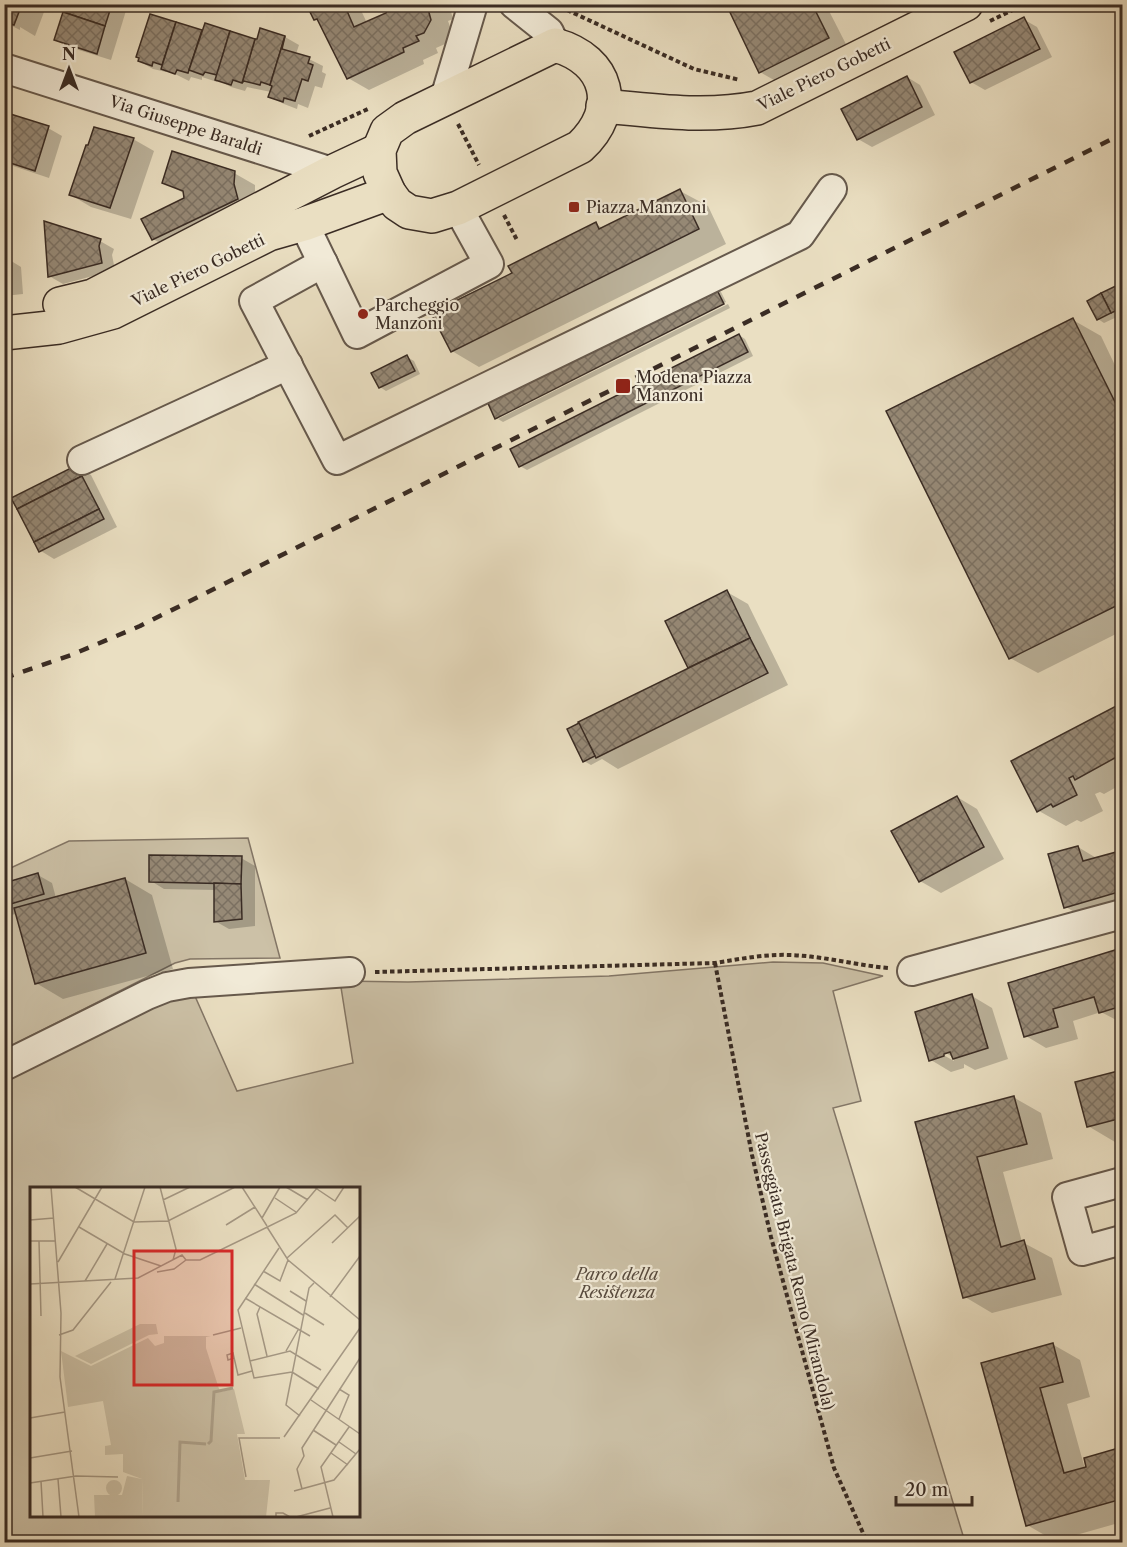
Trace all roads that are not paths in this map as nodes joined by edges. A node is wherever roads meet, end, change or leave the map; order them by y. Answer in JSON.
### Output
{"nodes":[{"id":1,"x":473,"y":4,"type":"edge"},
{"id":2,"x":514,"y":4,"type":"edge"},
{"id":3,"x":974,"y":15,"type":"edge"},
{"id":4,"x":555,"y":45,"type":"junction"},
{"id":5,"x":4,"y":68,"type":"edge"},
{"id":6,"x":445,"y":98,"type":"junction"},
{"id":7,"x":603,"y":106,"type":"junction"},
{"id":8,"x":379,"y":150,"type":"junction"},
{"id":9,"x":332,"y":172,"type":"junction"},
{"id":10,"x":832,"y":189,"type":"dead end"},
{"id":11,"x":389,"y":193,"type":"junction"},
{"id":12,"x":458,"y":208,"type":"junction"},
{"id":13,"x":304,"y":224,"type":"junction"},
{"id":14,"x":323,"y":263,"type":"junction"},
{"id":15,"x":4,"y":312,"type":"edge"},
{"id":16,"x":4,"y":333,"type":"edge"},
{"id":17,"x":288,"y":365,"type":"junction"},
{"id":18,"x":82,"y":460,"type":"dead end"},
{"id":19,"x":1122,"y":914,"type":"edge"},
{"id":20,"x":912,"y":971,"type":"road end"},
{"id":21,"x":350,"y":972,"type":"road end"},
{"id":22,"x":4,"y":1066,"type":"edge"},
{"id":23,"x":1122,"y":1182,"type":"edge"},
{"id":24,"x":1122,"y":1240,"type":"edge"}],
"edges":[{"from":1,"to":6,"type":"street"},
{"from":2,"to":4,"type":"street"},
{"from":3,"to":7,"type":"main road","name":"Viale Piero Gobetti"},
{"from":4,"to":6,"type":"main road"},
{"from":4,"to":7,"type":"main road"},
{"from":5,"to":9,"type":"street","name":"Via Giuseppe Baraldi"},
{"from":6,"to":8,"type":"main road"},
{"from":7,"to":12,"type":"main road"},
{"from":8,"to":9,"type":"main road","name":"Viale Piero Gobetti"},
{"from":8,"to":11,"type":"main road"},
{"from":9,"to":15,"type":"main road","name":"Viale Piero Gobetti"},
{"from":10,"to":17,"type":"street"},
{"from":11,"to":12,"type":"main road"},
{"from":11,"to":13,"type":"main road","name":"Viale Piero Gobetti"},
{"from":12,"to":14,"type":"street"},
{"from":13,"to":14,"type":"street"},
{"from":13,"to":16,"type":"main road","name":"Viale Piero Gobetti"},
{"from":14,"to":17,"type":"street"},
{"from":17,"to":18,"type":"street"},
{"from":19,"to":20,"type":"street"},
{"from":21,"to":22,"type":"street"},
{"from":23,"to":24,"type":"street"}]}
